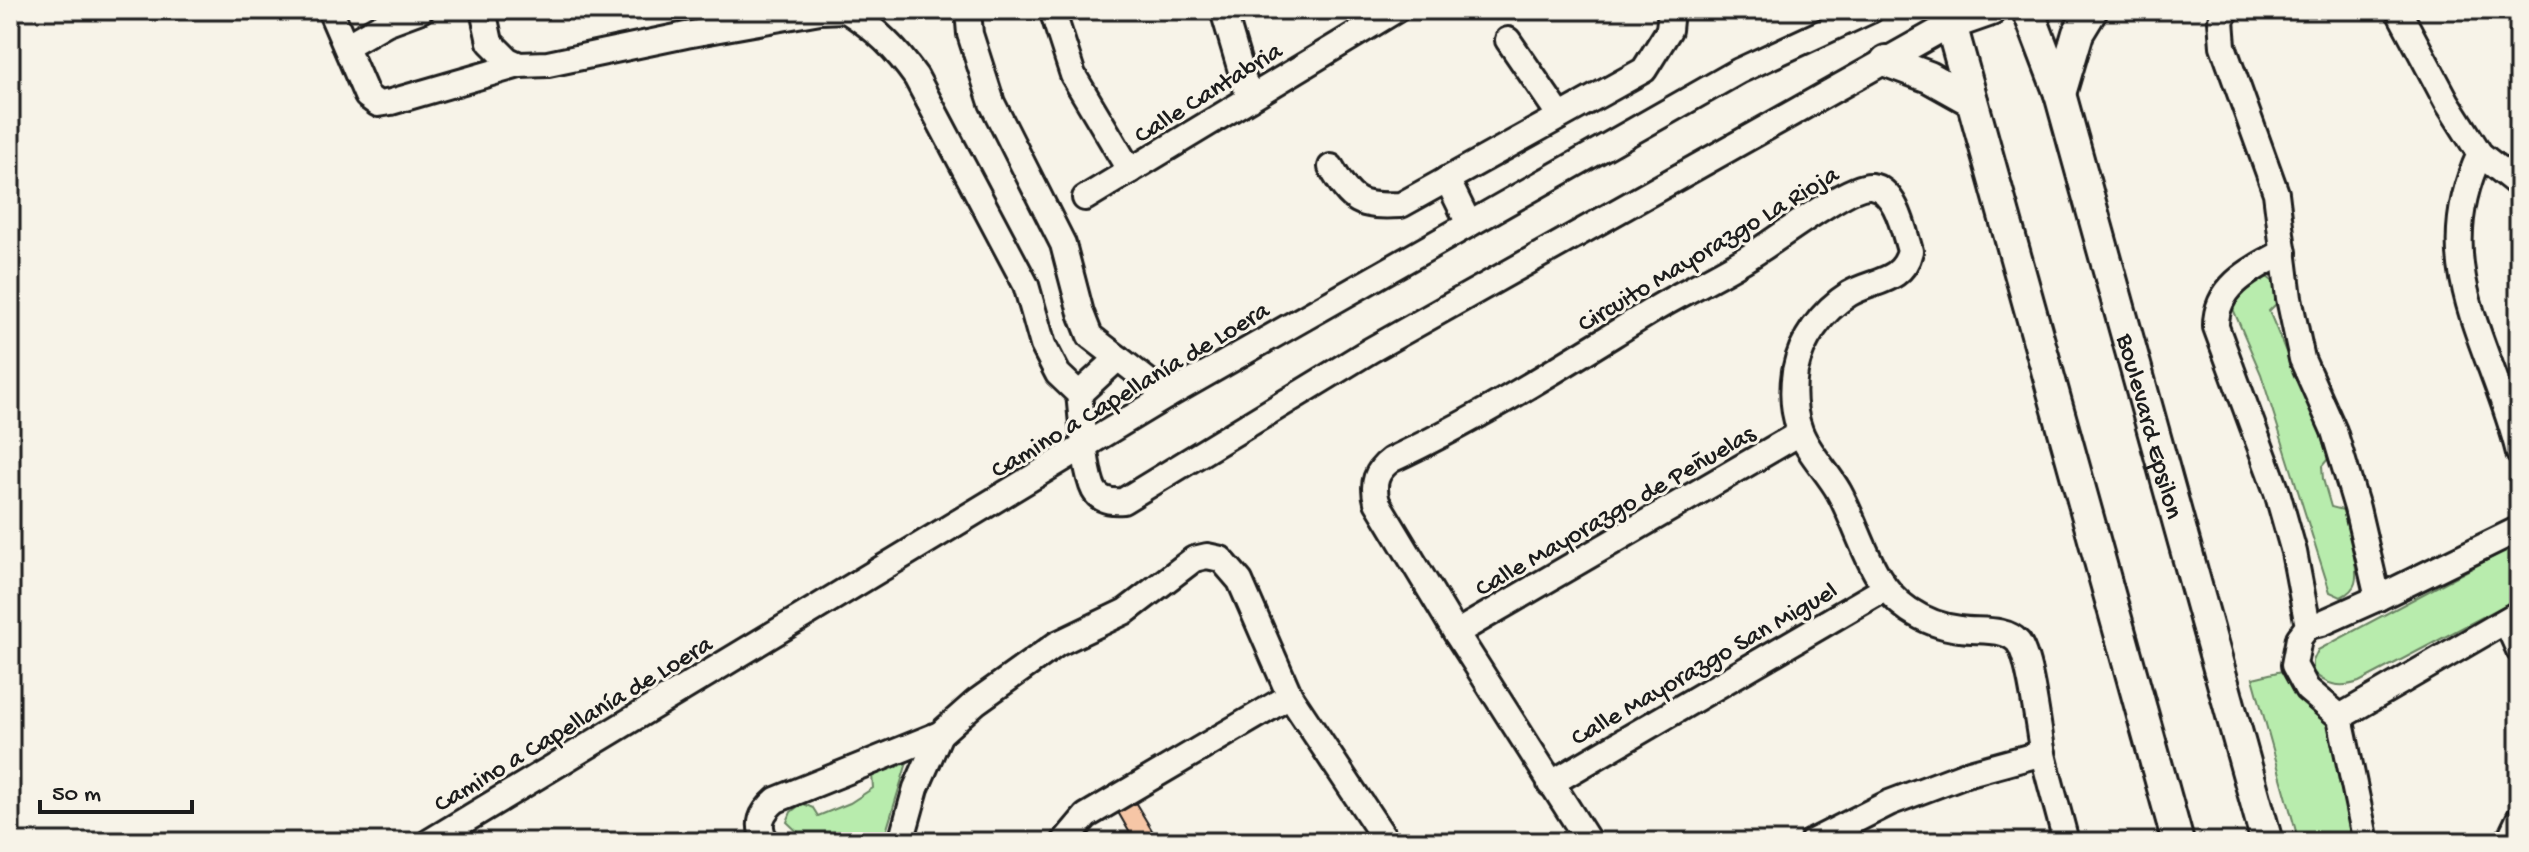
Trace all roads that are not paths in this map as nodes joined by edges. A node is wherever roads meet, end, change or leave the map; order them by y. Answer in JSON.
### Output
{"nodes":[{"id":1,"x":330,"y":10,"type":"edge"},
{"id":2,"x":421,"y":10,"type":"edge"},
{"id":3,"x":483,"y":10,"type":"edge"},
{"id":4,"x":846,"y":10,"type":"edge"},
{"id":5,"x":968,"y":10,"type":"edge"},
{"id":6,"x":1052,"y":10,"type":"edge"},
{"id":7,"x":1223,"y":10,"type":"edge"},
{"id":8,"x":1396,"y":10,"type":"edge"},
{"id":9,"x":1671,"y":10,"type":"edge"},
{"id":10,"x":1871,"y":10,"type":"edge"},
{"id":11,"x":1991,"y":10,"type":"edge"},
{"id":12,"x":2028,"y":10,"type":"edge"},
{"id":13,"x":2092,"y":10,"type":"edge"},
{"id":14,"x":2227,"y":10,"type":"edge"},
{"id":15,"x":2398,"y":10,"type":"edge"},
{"id":16,"x":1371,"y":16,"type":"edge"},
{"id":17,"x":380,"y":17,"type":"edge"},
{"id":18,"x":1949,"y":17,"type":"edge"},
{"id":19,"x":1508,"y":40,"type":"dead end"},
{"id":20,"x":346,"y":46,"type":"junction"},
{"id":21,"x":1886,"y":61,"type":"junction"},
{"id":22,"x":519,"y":65,"type":"junction"},
{"id":23,"x":2060,"y":94,"type":"junction"},
{"id":24,"x":1249,"y":98,"type":"junction"},
{"id":25,"x":1972,"y":101,"type":"junction"},
{"id":26,"x":1560,"y":116,"type":"junction"},
{"id":27,"x":2480,"y":154,"type":"junction"},
{"id":28,"x":1331,"y":167,"type":"dead end"},
{"id":29,"x":1130,"y":171,"type":"junction"},
{"id":30,"x":1447,"y":179,"type":"junction"},
{"id":31,"x":2519,"y":185,"type":"edge"},
{"id":32,"x":1085,"y":198,"type":"dead end"},
{"id":33,"x":1469,"y":224,"type":"junction"},
{"id":34,"x":2284,"y":252,"type":"junction"},
{"id":35,"x":1118,"y":358,"type":"junction"},
{"id":36,"x":1079,"y":394,"type":"junction"},
{"id":37,"x":1167,"y":396,"type":"junction"},
{"id":38,"x":1800,"y":433,"type":"junction"},
{"id":39,"x":1085,"y":446,"type":"junction"},
{"id":40,"x":2519,"y":453,"type":"edge"},
{"id":41,"x":2519,"y":529,"type":"edge"},
{"id":42,"x":1884,"y":589,"type":"junction"},
{"id":43,"x":2378,"y":598,"type":"junction"},
{"id":44,"x":2512,"y":617,"type":"edge"},
{"id":45,"x":2308,"y":626,"type":"junction"},
{"id":46,"x":1456,"y":633,"type":"junction"},
{"id":47,"x":2519,"y":650,"type":"edge"},
{"id":48,"x":1290,"y":696,"type":"junction"},
{"id":49,"x":2340,"y":717,"type":"junction"},
{"id":50,"x":940,"y":734,"type":"junction"},
{"id":51,"x":2043,"y":753,"type":"junction"},
{"id":52,"x":1550,"y":784,"type":"junction"},
{"id":53,"x":2519,"y":819,"type":"edge"},
{"id":54,"x":1376,"y":839,"type":"edge"},
{"id":55,"x":429,"y":842,"type":"edge"},
{"id":56,"x":766,"y":842,"type":"edge"},
{"id":57,"x":901,"y":842,"type":"edge"},
{"id":58,"x":1064,"y":842,"type":"edge"},
{"id":59,"x":1589,"y":842,"type":"edge"},
{"id":60,"x":1812,"y":842,"type":"edge"},
{"id":61,"x":2066,"y":842,"type":"edge"},
{"id":62,"x":2178,"y":842,"type":"edge"},
{"id":63,"x":2267,"y":842,"type":"edge"},
{"id":64,"x":2366,"y":842,"type":"edge"},
{"id":65,"x":2508,"y":842,"type":"edge"}],
"edges":[{"from":1,"to":20,"type":"street"},
{"from":2,"to":17,"type":"street"},
{"from":3,"to":22,"type":"street"},
{"from":4,"to":22,"type":"street"},
{"from":4,"to":36,"type":"street"},
{"from":5,"to":35,"type":"street"},
{"from":6,"to":29,"type":"street","name":"Calle Cantabria"},
{"from":7,"to":24,"type":"street"},
{"from":8,"to":16,"type":"street","name":"Calle Cantabria"},
{"from":9,"to":26,"type":"street"},
{"from":10,"to":33,"type":"street","name":"Camino a Capellanía de Loera"},
{"from":11,"to":18,"type":"street"},
{"from":12,"to":23,"type":"street","name":"Boulevard Epsilon"},
{"from":13,"to":23,"type":"street"},
{"from":14,"to":34,"type":"street"},
{"from":15,"to":27,"type":"street"},
{"from":16,"to":24,"type":"street","name":"Calle Cantabria"},
{"from":17,"to":20,"type":"street"},
{"from":18,"to":21,"type":"street"},
{"from":18,"to":25,"type":"street"},
{"from":19,"to":26,"type":"street"},
{"from":20,"to":22,"type":"street"},
{"from":21,"to":25,"type":"street"},
{"from":21,"to":39,"type":"street"},
{"from":23,"to":63,"type":"street","name":"Boulevard Epsilon"},
{"from":24,"to":29,"type":"street","name":"Calle Cantabria"},
{"from":25,"to":62,"type":"street"},
{"from":26,"to":30,"type":"street"},
{"from":27,"to":31,"type":"street"},
{"from":27,"to":40,"type":"street"},
{"from":28,"to":30,"type":"street"},
{"from":29,"to":32,"type":"street","name":"Calle Cantabria"},
{"from":30,"to":33,"type":"street"},
{"from":33,"to":37,"type":"street","name":"Camino a Capellanía de Loera"},
{"from":34,"to":43,"type":"street"},
{"from":34,"to":45,"type":"street"},
{"from":35,"to":36,"type":"street"},
{"from":35,"to":37,"type":"street"},
{"from":36,"to":39,"type":"street"},
{"from":37,"to":39,"type":"street","name":"Camino a Capellanía de Loera"},
{"from":38,"to":42,"type":"street","name":"Circuito Mayorazgo La Rioja"},
{"from":38,"to":46,"type":"street","name":"Calle Mayorazgo de Peñuelas"},
{"from":38,"to":46,"type":"street","name":"Circuito Mayorazgo La Rioja"},
{"from":39,"to":55,"type":"street","name":"Camino a Capellanía de Loera"},
{"from":41,"to":43,"type":"street"},
{"from":42,"to":51,"type":"street","name":"Circuito Mayorazgo La Rioja"},
{"from":42,"to":52,"type":"street","name":"Calle Mayorazgo San Miguel"},
{"from":43,"to":45,"type":"street"},
{"from":44,"to":47,"type":"street"},
{"from":44,"to":49,"type":"street"},
{"from":45,"to":49,"type":"street"},
{"from":46,"to":52,"type":"street","name":"Circuito Mayorazgo La Rioja"},
{"from":48,"to":50,"type":"street"},
{"from":48,"to":54,"type":"street"},
{"from":48,"to":58,"type":"street"},
{"from":49,"to":64,"type":"street"},
{"from":50,"to":56,"type":"street"},
{"from":50,"to":57,"type":"street"},
{"from":51,"to":60,"type":"street"},
{"from":51,"to":61,"type":"street","name":"Circuito Mayorazgo La Rioja"},
{"from":52,"to":59,"type":"street","name":"Circuito Mayorazgo La Rioja"},
{"from":53,"to":65,"type":"street"}]}
